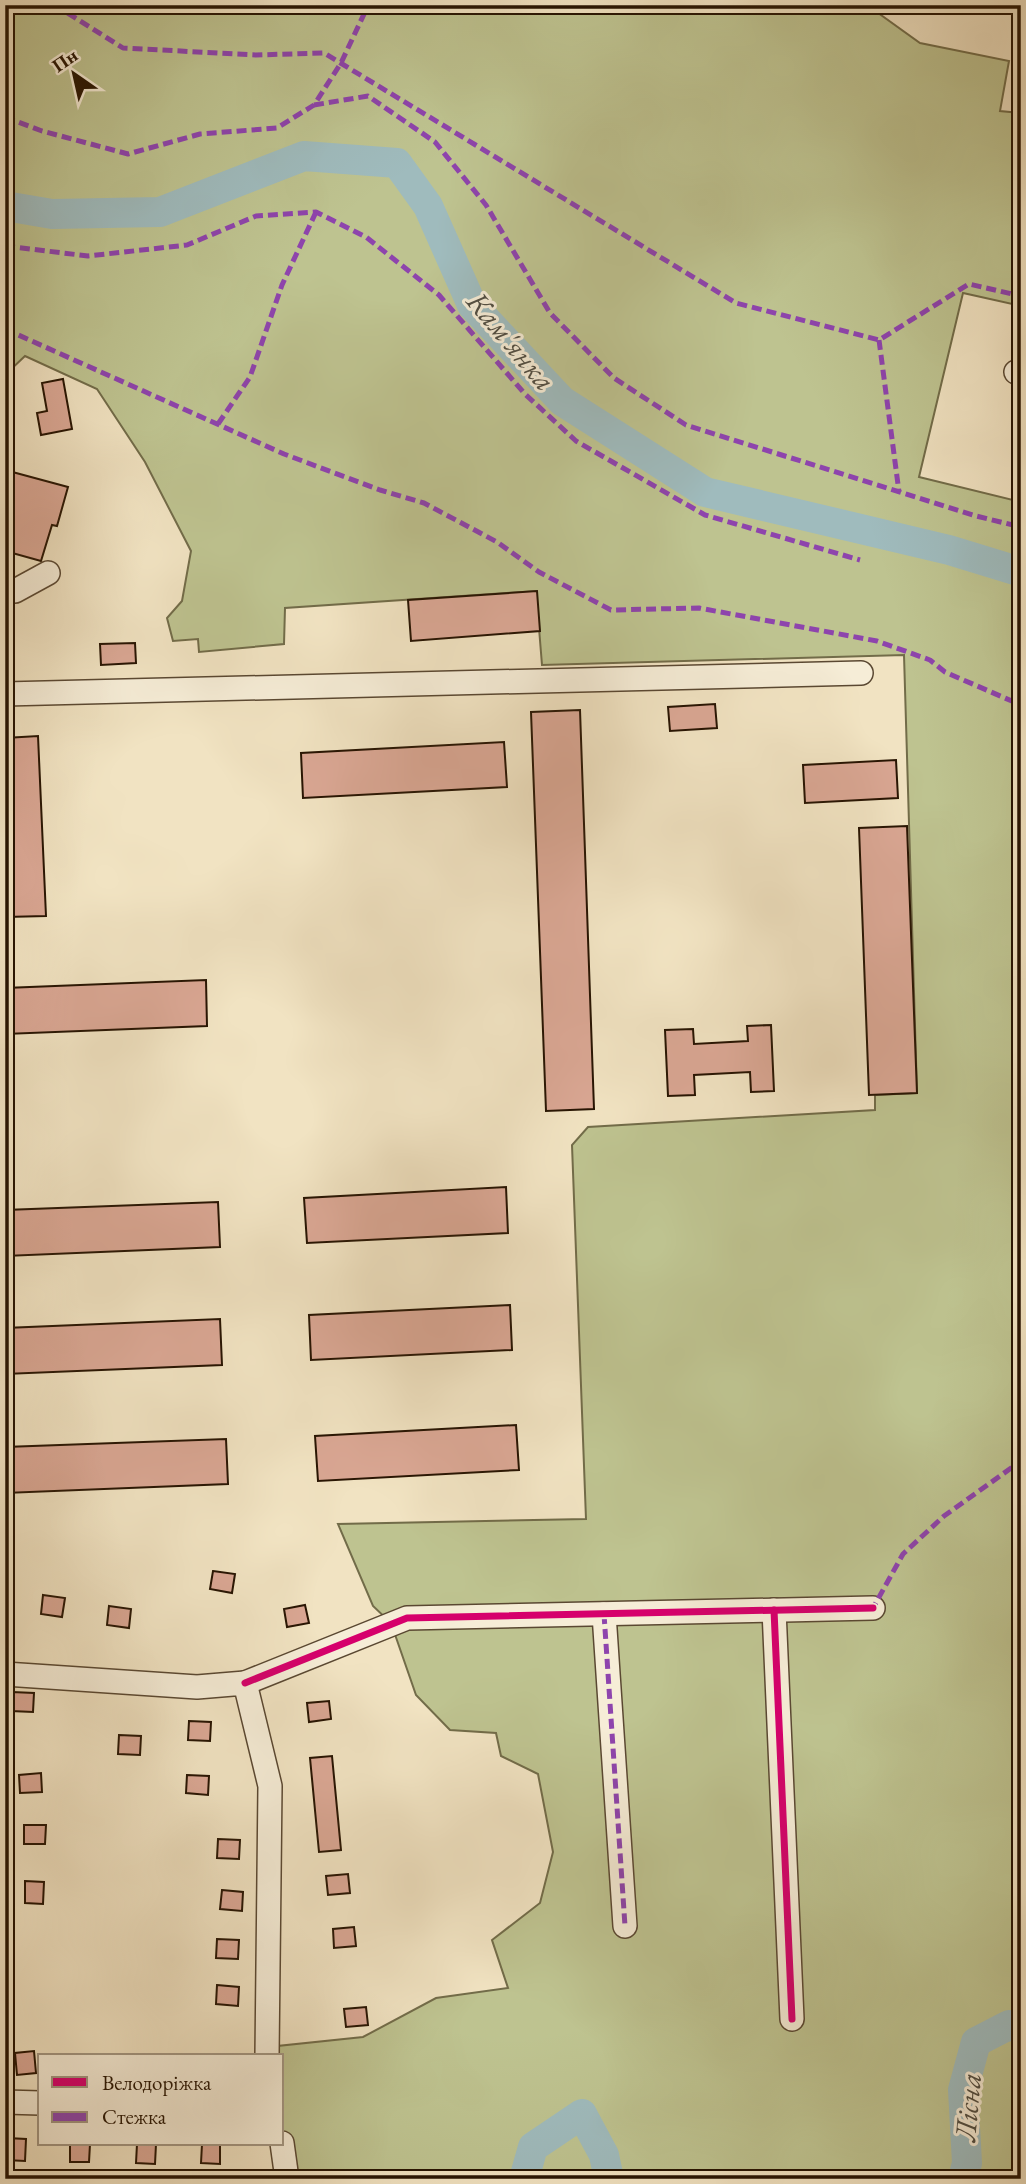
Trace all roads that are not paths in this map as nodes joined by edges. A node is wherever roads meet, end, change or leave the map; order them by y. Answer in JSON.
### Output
{"nodes":[{"id":1,"x":48,"y":573,"type":"dead end"},
{"id":2,"x":5,"y":591,"type":"edge"},
{"id":3,"x":861,"y":673,"type":"dead end"},
{"id":4,"x":5,"y":694,"type":"edge"},
{"id":5,"x":873,"y":1608,"type":"dead end"},
{"id":6,"x":774,"y":1610,"type":"junction"},
{"id":7,"x":604,"y":1614,"type":"junction"},
{"id":8,"x":5,"y":1674,"type":"edge"},
{"id":9,"x":245,"y":1683,"type":"junction"},
{"id":10,"x":625,"y":1926,"type":"dead end"},
{"id":11,"x":792,"y":2019,"type":"dead end"},
{"id":12,"x":267,"y":2054,"type":"edge"},
{"id":13,"x":5,"y":2102,"type":"edge"},
{"id":14,"x":38,"y":2103,"type":"edge"},
{"id":15,"x":282,"y":2146,"type":"edge"},
{"id":16,"x":287,"y":2179,"type":"edge"}],
"edges":[{"from":1,"to":2,"type":"street"},
{"from":3,"to":4,"type":"street"},
{"from":5,"to":6,"type":"street"},
{"from":6,"to":7,"type":"street"},
{"from":6,"to":11,"type":"street"},
{"from":7,"to":9,"type":"street"},
{"from":7,"to":10,"type":"street"},
{"from":8,"to":9,"type":"street"},
{"from":9,"to":12,"type":"street"},
{"from":13,"to":14,"type":"street"},
{"from":15,"to":16,"type":"street"}]}
